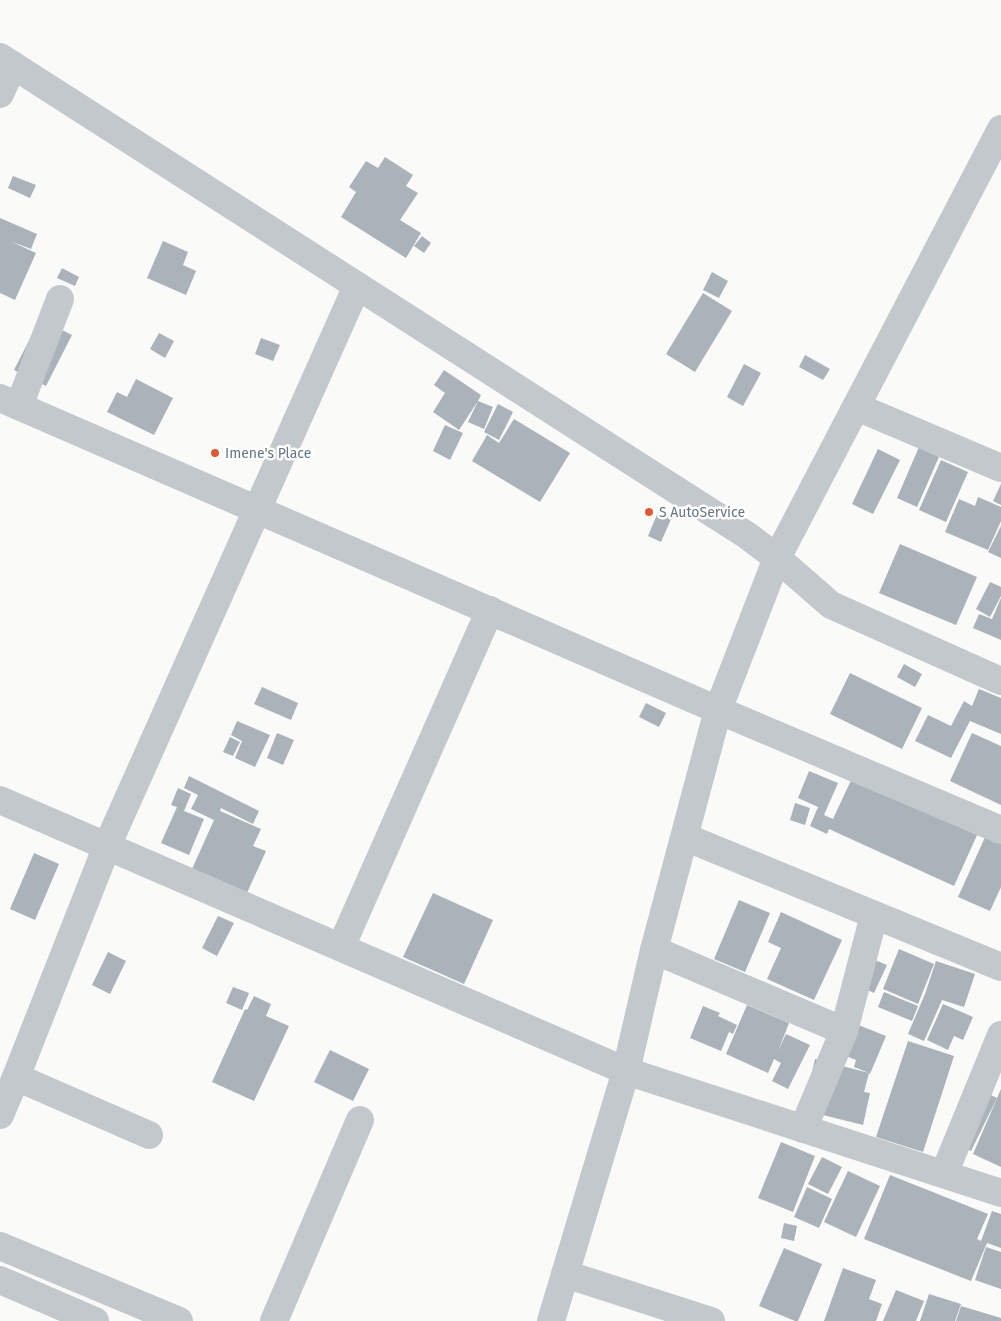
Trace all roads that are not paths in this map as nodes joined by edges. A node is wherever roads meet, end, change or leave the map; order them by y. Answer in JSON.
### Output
{"nodes":[{"id":1,"x":6,"y":61,"type":"edge"},
{"id":2,"x":0,"y":94,"type":"edge"},
{"id":3,"x":1001,"y":129,"type":"edge"},
{"id":4,"x":357,"y":286,"type":"junction"},
{"id":5,"x":60,"y":299,"type":"dead end"},
{"id":6,"x":9,"y":402,"type":"edge"},
{"id":7,"x":857,"y":407,"type":"junction"},
{"id":8,"x":1001,"y":468,"type":"edge"},
{"id":9,"x":257,"y":510,"type":"junction"},
{"id":10,"x":777,"y":558,"type":"junction"},
{"id":11,"x":490,"y":610,"type":"junction"},
{"id":12,"x":1001,"y":681,"type":"edge"},
{"id":13,"x":718,"y":710,"type":"junction"},
{"id":14,"x":0,"y":800,"type":"edge"},
{"id":15,"x":1001,"y":830,"type":"edge"},
{"id":16,"x":685,"y":837,"type":"junction"},
{"id":17,"x":107,"y":846,"type":"junction"},
{"id":18,"x":874,"y":915,"type":"junction"},
{"id":19,"x":341,"y":948,"type":"junction"},
{"id":20,"x":654,"y":950,"type":"junction"},
{"id":21,"x":1001,"y":967,"type":"edge"},
{"id":22,"x":844,"y":1031,"type":"junction"},
{"id":23,"x":1001,"y":1035,"type":"edge"},
{"id":24,"x":626,"y":1071,"type":"junction"},
{"id":25,"x":16,"y":1077,"type":"junction"},
{"id":26,"x":0,"y":1114,"type":"edge"},
{"id":27,"x":360,"y":1120,"type":"dead end"},
{"id":28,"x":803,"y":1129,"type":"junction"},
{"id":29,"x":149,"y":1135,"type":"dead end"},
{"id":30,"x":944,"y":1174,"type":"junction"},
{"id":31,"x":1001,"y":1193,"type":"edge"},
{"id":32,"x":0,"y":1246,"type":"edge"},
{"id":33,"x":565,"y":1274,"type":"junction"},
{"id":34,"x":0,"y":1280,"type":"edge"},
{"id":35,"x":95,"y":1321,"type":"edge"},
{"id":36,"x":179,"y":1321,"type":"edge"},
{"id":37,"x":274,"y":1321,"type":"edge"},
{"id":38,"x":551,"y":1321,"type":"edge"},
{"id":39,"x":711,"y":1321,"type":"edge"}],
"edges":[{"from":1,"to":2,"type":"street"},
{"from":1,"to":4,"type":"street"},
{"from":3,"to":7,"type":"street"},
{"from":4,"to":9,"type":"street"},
{"from":4,"to":10,"type":"street"},
{"from":5,"to":6,"type":"street"},
{"from":6,"to":9,"type":"street"},
{"from":7,"to":8,"type":"street"},
{"from":7,"to":10,"type":"street"},
{"from":9,"to":11,"type":"street"},
{"from":9,"to":17,"type":"street"},
{"from":10,"to":12,"type":"street"},
{"from":10,"to":13,"type":"street"},
{"from":11,"to":13,"type":"street"},
{"from":11,"to":19,"type":"street"},
{"from":13,"to":15,"type":"street"},
{"from":13,"to":16,"type":"street"},
{"from":14,"to":17,"type":"street"},
{"from":16,"to":18,"type":"street"},
{"from":16,"to":20,"type":"street"},
{"from":17,"to":19,"type":"street"},
{"from":17,"to":25,"type":"street"},
{"from":18,"to":21,"type":"street"},
{"from":18,"to":22,"type":"street"},
{"from":19,"to":24,"type":"street"},
{"from":20,"to":22,"type":"street"},
{"from":20,"to":24,"type":"street"},
{"from":22,"to":28,"type":"street"},
{"from":23,"to":30,"type":"street"},
{"from":24,"to":28,"type":"street"},
{"from":24,"to":33,"type":"street"},
{"from":25,"to":26,"type":"street"},
{"from":25,"to":29,"type":"street"},
{"from":27,"to":37,"type":"street"},
{"from":28,"to":30,"type":"street"},
{"from":30,"to":31,"type":"street"},
{"from":32,"to":36,"type":"street"},
{"from":33,"to":38,"type":"street"},
{"from":33,"to":39,"type":"street"},
{"from":34,"to":35,"type":"street"}]}
